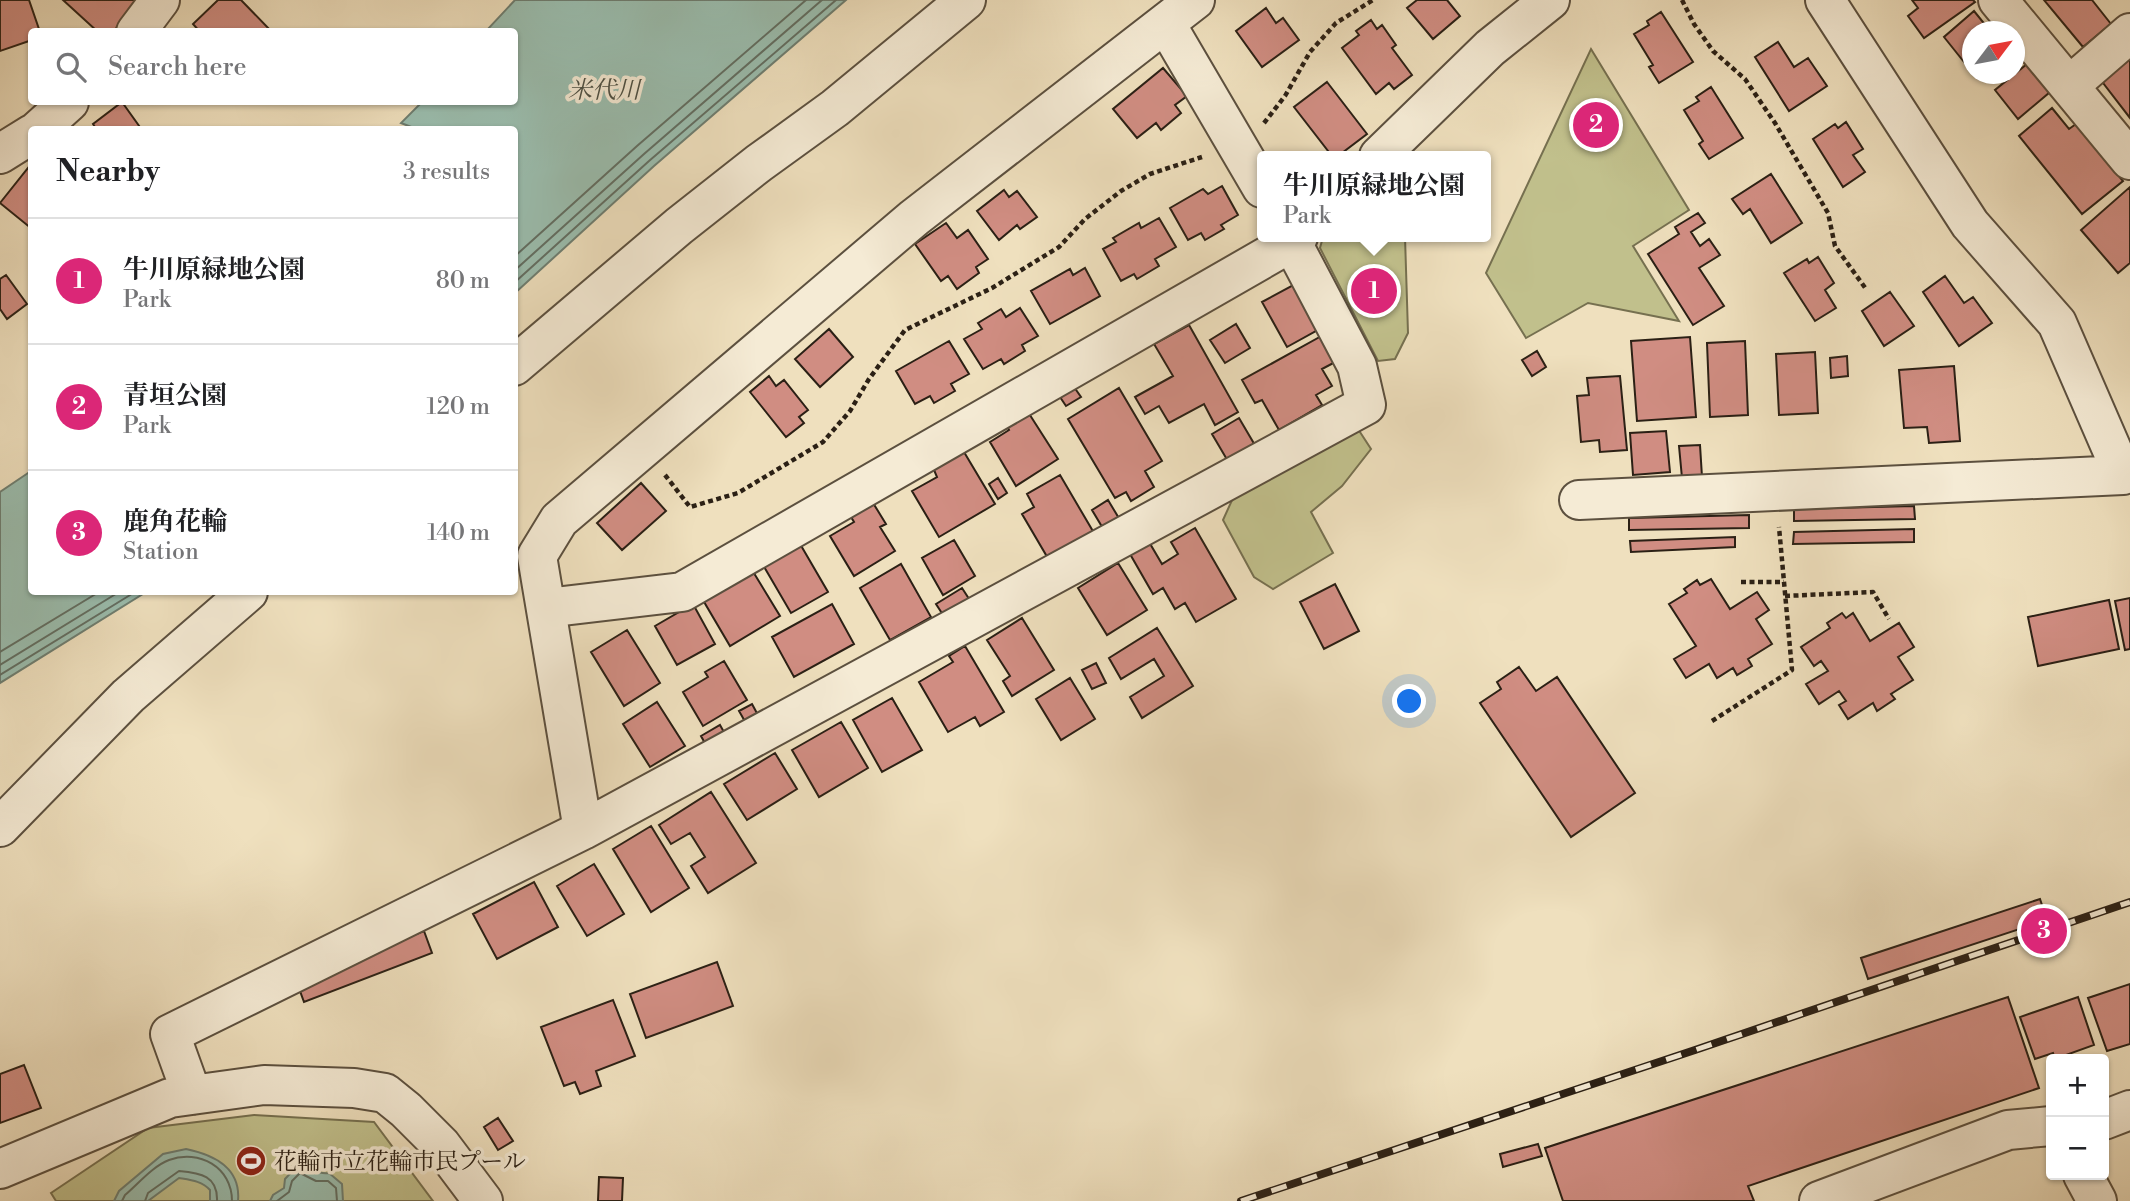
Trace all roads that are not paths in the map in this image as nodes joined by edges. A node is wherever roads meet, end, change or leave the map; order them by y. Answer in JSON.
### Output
{"nodes":[{"id":1,"x":160,"y":0,"type":"edge"},
{"id":2,"x":966,"y":0,"type":"edge"},
{"id":3,"x":1195,"y":0,"type":"edge"},
{"id":4,"x":1550,"y":0,"type":"edge"},
{"id":5,"x":1825,"y":0,"type":"edge"},
{"id":6,"x":1998,"y":0,"type":"edge"},
{"id":7,"x":1166,"y":24,"type":"junction"},
{"id":8,"x":139,"y":28,"type":"edge"},
{"id":9,"x":2130,"y":33,"type":"edge"},
{"id":10,"x":2069,"y":86,"type":"junction"},
{"id":11,"x":66,"y":105,"type":"edge"},
{"id":12,"x":42,"y":126,"type":"edge"},
{"id":13,"x":28,"y":136,"type":"edge"},
{"id":14,"x":1384,"y":151,"type":"edge"},
{"id":15,"x":0,"y":154,"type":"edge"},
{"id":16,"x":2130,"y":160,"type":"edge"},
{"id":17,"x":1257,"y":179,"type":"edge"},
{"id":18,"x":1288,"y":242,"type":"edge"},
{"id":19,"x":1295,"y":242,"type":"edge"},
{"id":20,"x":518,"y":363,"type":"edge"},
{"id":21,"x":2127,"y":474,"type":"edge"},
{"id":22,"x":1578,"y":500,"type":"dead end"},
{"id":23,"x":245,"y":595,"type":"edge"},
{"id":24,"x":546,"y":608,"type":"junction"},
{"id":25,"x":0,"y":827,"type":"edge"},
{"id":26,"x":583,"y":831,"type":"junction"},
{"id":27,"x":192,"y":1095,"type":"junction"},
{"id":28,"x":2130,"y":1110,"type":"edge"},
{"id":29,"x":2109,"y":1117,"type":"edge"},
{"id":30,"x":2046,"y":1126,"type":"edge"},
{"id":31,"x":0,"y":1169,"type":"edge"},
{"id":32,"x":2086,"y":1180,"type":"edge"},
{"id":33,"x":483,"y":1201,"type":"edge"},
{"id":34,"x":1819,"y":1201,"type":"edge"},
{"id":35,"x":2097,"y":1201,"type":"edge"}],
"edges":[{"from":1,"to":8,"type":"street"},
{"from":2,"to":20,"type":"street"},
{"from":3,"to":7,"type":"street"},
{"from":4,"to":14,"type":"street"},
{"from":5,"to":21,"type":"street"},
{"from":6,"to":10,"type":"street"},
{"from":7,"to":17,"type":"street"},
{"from":7,"to":24,"type":"street"},
{"from":9,"to":10,"type":"street"},
{"from":10,"to":16,"type":"street"},
{"from":11,"to":12,"type":"street"},
{"from":13,"to":15,"type":"street"},
{"from":18,"to":24,"type":"street"},
{"from":19,"to":26,"type":"street"},
{"from":21,"to":22,"type":"street"},
{"from":23,"to":25,"type":"street"},
{"from":24,"to":26,"type":"street"},
{"from":26,"to":27,"type":"street"},
{"from":27,"to":31,"type":"street"},
{"from":27,"to":33,"type":"street"},
{"from":28,"to":29,"type":"street"},
{"from":30,"to":34,"type":"street"},
{"from":32,"to":35,"type":"street"}]}
